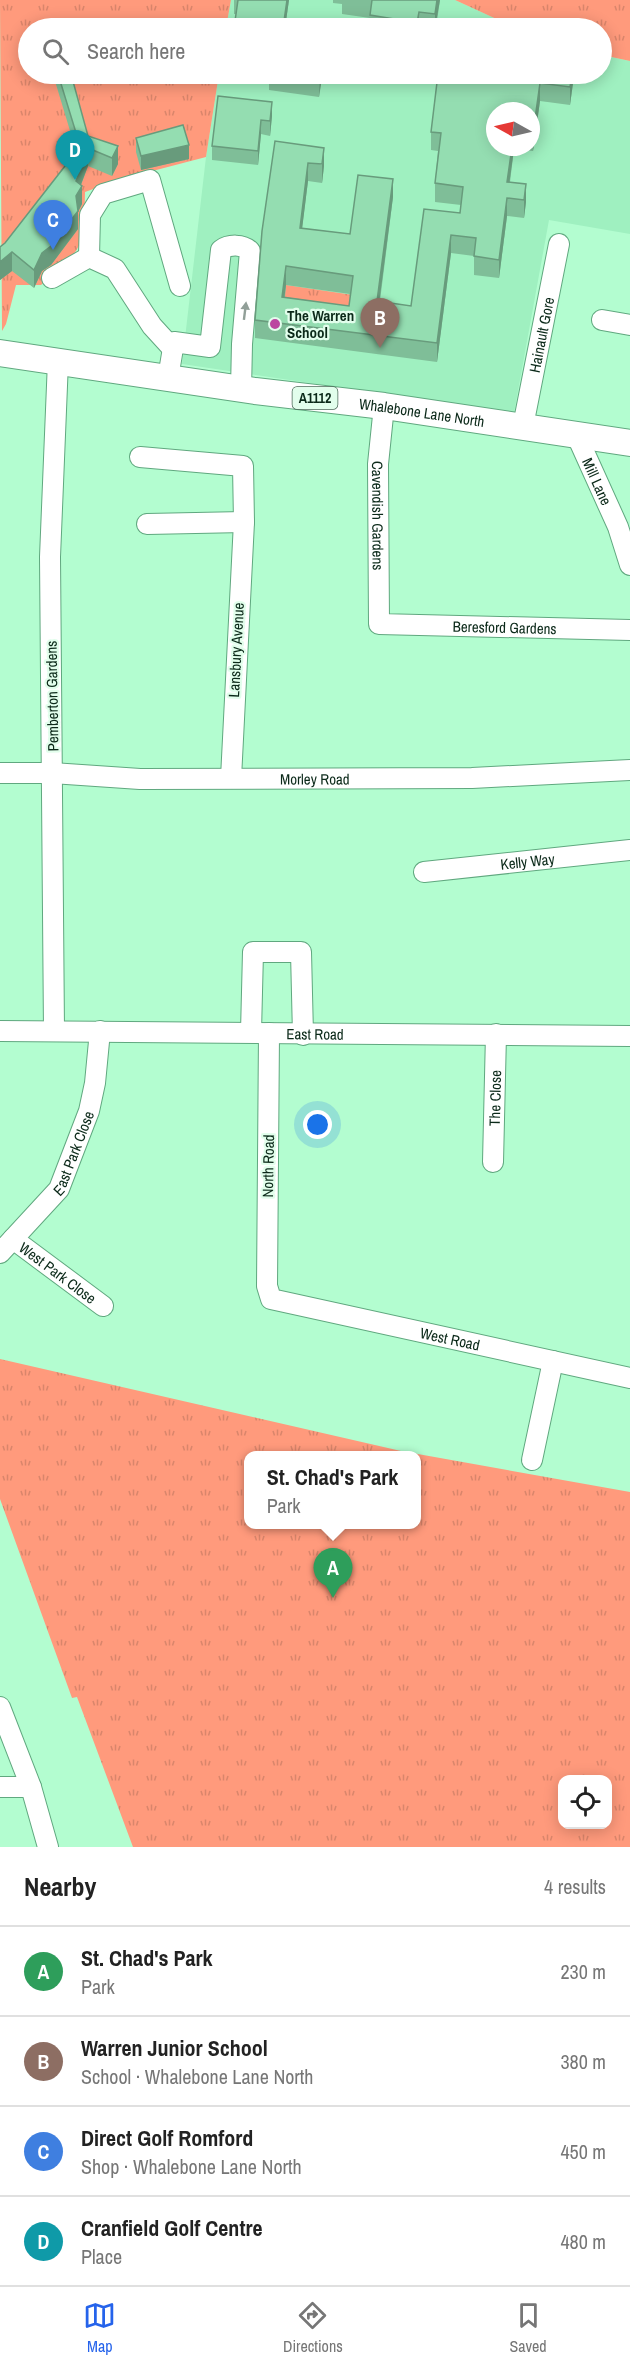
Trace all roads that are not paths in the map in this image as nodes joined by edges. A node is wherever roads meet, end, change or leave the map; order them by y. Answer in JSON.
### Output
{"nodes":[{"id":1,"x":559,"y":244,"type":"dead end"},
{"id":2,"x":89,"y":257,"type":"junction"},
{"id":3,"x":52,"y":278,"type":"dead end"},
{"id":4,"x":180,"y":286,"type":"dead end"},
{"id":5,"x":602,"y":320,"type":"dead end"},
{"id":6,"x":630,"y":325,"type":"edge"},
{"id":7,"x":173,"y":349,"type":"junction"},
{"id":8,"x":0,"y":353,"type":"edge"},
{"id":9,"x":58,"y":361,"type":"junction"},
{"id":10,"x":168,"y":378,"type":"junction"},
{"id":11,"x":241,"y":379,"type":"junction"},
{"id":12,"x":384,"y":406,"type":"junction"},
{"id":13,"x":523,"y":426,"type":"junction"},
{"id":14,"x":576,"y":434,"type":"junction"},
{"id":15,"x":630,"y":443,"type":"edge"},
{"id":16,"x":140,"y":457,"type":"dead end"},
{"id":17,"x":244,"y":522,"type":"junction"},
{"id":18,"x":147,"y":524,"type":"dead end"},
{"id":19,"x":630,"y":565,"type":"edge"},
{"id":20,"x":379,"y":624,"type":"joint"},
{"id":21,"x":630,"y":630,"type":"edge"},
{"id":22,"x":630,"y":771,"type":"edge"},
{"id":23,"x":0,"y":773,"type":"edge"},
{"id":24,"x":52,"y":773,"type":"junction"},
{"id":25,"x":231,"y":778,"type":"junction"},
{"id":26,"x":630,"y":850,"type":"edge"},
{"id":27,"x":424,"y":872,"type":"dead end"},
{"id":28,"x":0,"y":1031,"type":"edge"},
{"id":29,"x":54,"y":1031,"type":"junction"},
{"id":30,"x":100,"y":1031,"type":"junction"},
{"id":31,"x":260,"y":1033,"type":"junction"},
{"id":32,"x":495,"y":1034,"type":"junction"},
{"id":33,"x":303,"y":1035,"type":"junction"},
{"id":34,"x":630,"y":1036,"type":"edge"},
{"id":35,"x":493,"y":1162,"type":"dead end"},
{"id":36,"x":7,"y":1246,"type":"edge"},
{"id":37,"x":271,"y":1299,"type":"joint"},
{"id":38,"x":103,"y":1306,"type":"dead end"},
{"id":39,"x":553,"y":1361,"type":"junction"},
{"id":40,"x":630,"y":1378,"type":"edge"},
{"id":41,"x":532,"y":1460,"type":"dead end"},
{"id":42,"x":0,"y":1707,"type":"edge"},
{"id":43,"x":0,"y":1787,"type":"edge"},
{"id":44,"x":31,"y":1787,"type":"junction"},
{"id":45,"x":44,"y":1846,"type":"edge"}],
"edges":[{"from":1,"to":13,"type":"street","name":"Hainault Gore"},
{"from":2,"to":3,"type":"street"},
{"from":2,"to":4,"type":"street"},
{"from":2,"to":7,"type":"street"},
{"from":5,"to":6,"type":"street"},
{"from":7,"to":10,"type":"street"},
{"from":11,"to":7,"type":"street","one_way":true},
{"from":8,"to":9,"type":"main road","name":"Whalebone Lane North","number":"A1112"},
{"from":9,"to":10,"type":"main road","name":"Whalebone Lane North","number":"A1112"},
{"from":9,"to":24,"type":"street","name":"Pemberton Gardens"},
{"from":10,"to":11,"type":"main road","name":"Whalebone Lane North","number":"A1112"},
{"from":11,"to":12,"type":"main road","name":"Whalebone Lane North","number":"A1112"},
{"from":12,"to":13,"type":"main road","name":"Whalebone Lane North","number":"A1112"},
{"from":12,"to":20,"type":"street","name":"Cavendish Gardens"},
{"from":13,"to":14,"type":"main road","name":"Whalebone Lane North","number":"A1112"},
{"from":14,"to":15,"type":"main road","name":"Whalebone Lane North","number":"A1112"},
{"from":14,"to":19,"type":"street","name":"Mill Lane"},
{"from":16,"to":17,"type":"street","name":"Lansbury Avenue"},
{"from":17,"to":18,"type":"street"},
{"from":17,"to":25,"type":"street","name":"Lansbury Avenue"},
{"from":20,"to":21,"type":"street","name":"Beresford Gardens"},
{"from":22,"to":25,"type":"street","name":"Morley Road"},
{"from":23,"to":24,"type":"street","name":"Morley Road"},
{"from":24,"to":25,"type":"street","name":"Morley Road"},
{"from":24,"to":29,"type":"street","name":"Pemberton Gardens"},
{"from":26,"to":27,"type":"street","name":"Kelly Way"},
{"from":28,"to":29,"type":"street","name":"East Road"},
{"from":29,"to":30,"type":"street","name":"East Road"},
{"from":30,"to":31,"type":"street","name":"East Road"},
{"from":30,"to":36,"type":"street","name":"East Park Close"},
{"from":31,"to":33,"type":"street","name":"East Road"},
{"from":31,"to":33,"type":"street","name":"North Road"},
{"from":31,"to":37,"type":"street","name":"North Road"},
{"from":32,"to":33,"type":"street","name":"East Road"},
{"from":32,"to":34,"type":"street","name":"East Road"},
{"from":32,"to":35,"type":"street","name":"The Close"},
{"from":36,"to":38,"type":"street","name":"West Park Close"},
{"from":37,"to":39,"type":"street","name":"West Road"},
{"from":39,"to":40,"type":"street","name":"West Road"},
{"from":39,"to":41,"type":"street"},
{"from":42,"to":44,"type":"street"},
{"from":43,"to":44,"type":"street"},
{"from":44,"to":45,"type":"street"}]}
